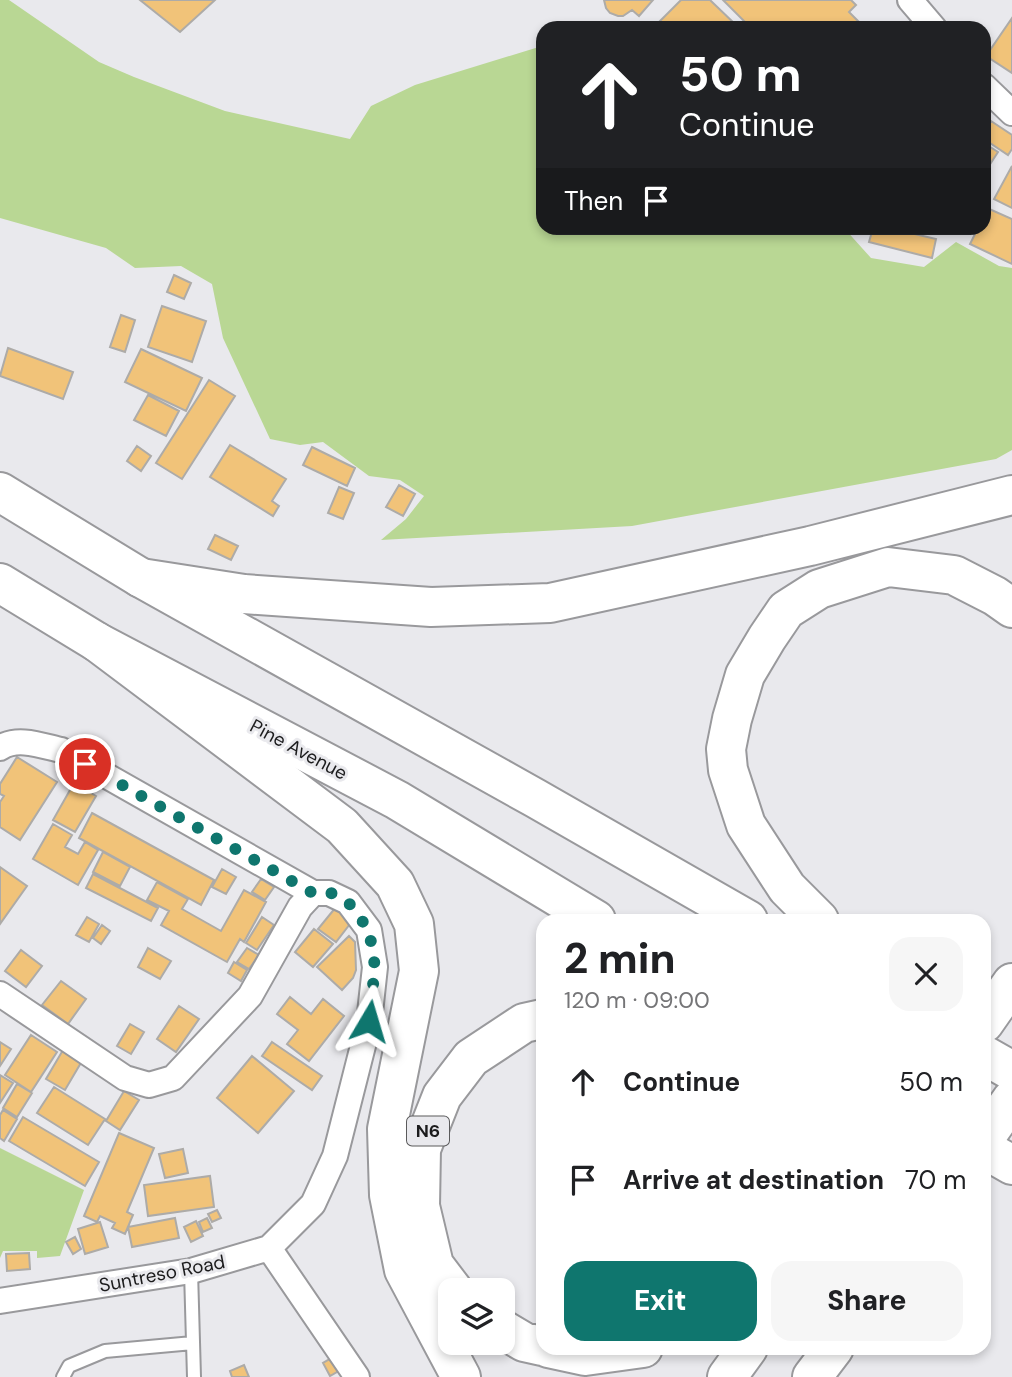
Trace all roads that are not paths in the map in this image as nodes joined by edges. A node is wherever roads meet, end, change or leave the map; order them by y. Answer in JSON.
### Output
{"nodes":[{"id":1,"x":910,"y":0,"type":"edge"},
{"id":2,"x":928,"y":21,"type":"edge"},
{"id":3,"x":991,"y":93,"type":"edge"},
{"id":4,"x":1012,"y":113,"type":"edge"},
{"id":5,"x":0,"y":492,"type":"edge"},
{"id":6,"x":1012,"y":495,"type":"edge"},
{"id":7,"x":141,"y":579,"type":"junction"},
{"id":8,"x":0,"y":583,"type":"edge"},
{"id":9,"x":1012,"y":608,"type":"edge"},
{"id":10,"x":97,"y":642,"type":"junction"},
{"id":11,"x":0,"y":748,"type":"edge"},
{"id":12,"x":313,"y":893,"type":"junction"},
{"id":13,"x":586,"y":914,"type":"edge"},
{"id":14,"x":738,"y":914,"type":"edge"},
{"id":15,"x":813,"y":914,"type":"edge"},
{"id":16,"x":1012,"y":983,"type":"edge"},
{"id":17,"x":0,"y":994,"type":"edge"},
{"id":18,"x":991,"y":1013,"type":"edge"},
{"id":19,"x":536,"y":1020,"type":"edge"},
{"id":20,"x":991,"y":1059,"type":"edge"},
{"id":21,"x":1012,"y":1071,"type":"edge"},
{"id":22,"x":1012,"y":1099,"type":"edge"},
{"id":23,"x":991,"y":1129,"type":"edge"},
{"id":24,"x":991,"y":1153,"type":"edge"},
{"id":25,"x":1012,"y":1165,"type":"edge"},
{"id":26,"x":269,"y":1248,"type":"junction"},
{"id":27,"x":191,"y":1271,"type":"junction"},
{"id":28,"x":444,"y":1278,"type":"edge"},
{"id":29,"x":0,"y":1301,"type":"edge"},
{"id":30,"x":515,"y":1337,"type":"edge"},
{"id":31,"x":193,"y":1343,"type":"junction"},
{"id":32,"x":536,"y":1345,"type":"edge"},
{"id":33,"x":743,"y":1355,"type":"edge"},
{"id":34,"x":829,"y":1355,"type":"edge"},
{"id":35,"x":836,"y":1355,"type":"edge"},
{"id":36,"x":63,"y":1377,"type":"edge"},
{"id":37,"x":194,"y":1377,"type":"edge"},
{"id":38,"x":357,"y":1377,"type":"edge"},
{"id":39,"x":461,"y":1377,"type":"edge"},
{"id":40,"x":727,"y":1377,"type":"edge"},
{"id":41,"x":812,"y":1377,"type":"edge"},
{"id":42,"x":843,"y":1377,"type":"edge"}],
"edges":[{"from":1,"to":2,"type":"street"},
{"from":3,"to":4,"type":"street"},
{"from":5,"to":7,"type":"main road"},
{"from":6,"to":7,"type":"main road"},
{"from":7,"to":14,"type":"main road"},
{"from":8,"to":10,"type":"main road","name":"Pine Avenue"},
{"from":9,"to":15,"type":"main road"},
{"from":10,"to":13,"type":"main road","name":"Pine Avenue"},
{"from":10,"to":39,"type":"main road"},
{"from":11,"to":12,"type":"street","name":"Suntreso Road"},
{"from":12,"to":17,"type":"street"},
{"from":12,"to":26,"type":"street","name":"Suntreso Road"},
{"from":16,"to":18,"type":"main road"},
{"from":19,"to":28,"type":"main road","number":"N6"},
{"from":20,"to":21,"type":"main road"},
{"from":22,"to":23,"type":"main road"},
{"from":24,"to":25,"type":"main road"},
{"from":26,"to":27,"type":"street","name":"Suntreso Road"},
{"from":26,"to":38,"type":"street"},
{"from":27,"to":29,"type":"street","name":"Suntreso Road"},
{"from":27,"to":31,"type":"lane"},
{"from":30,"to":32,"type":"main road"},
{"from":31,"to":36,"type":"lane"},
{"from":31,"to":37,"type":"lane"},
{"from":33,"to":40,"type":"main road"},
{"from":34,"to":41,"type":"main road"},
{"from":35,"to":42,"type":"main road"}]}
